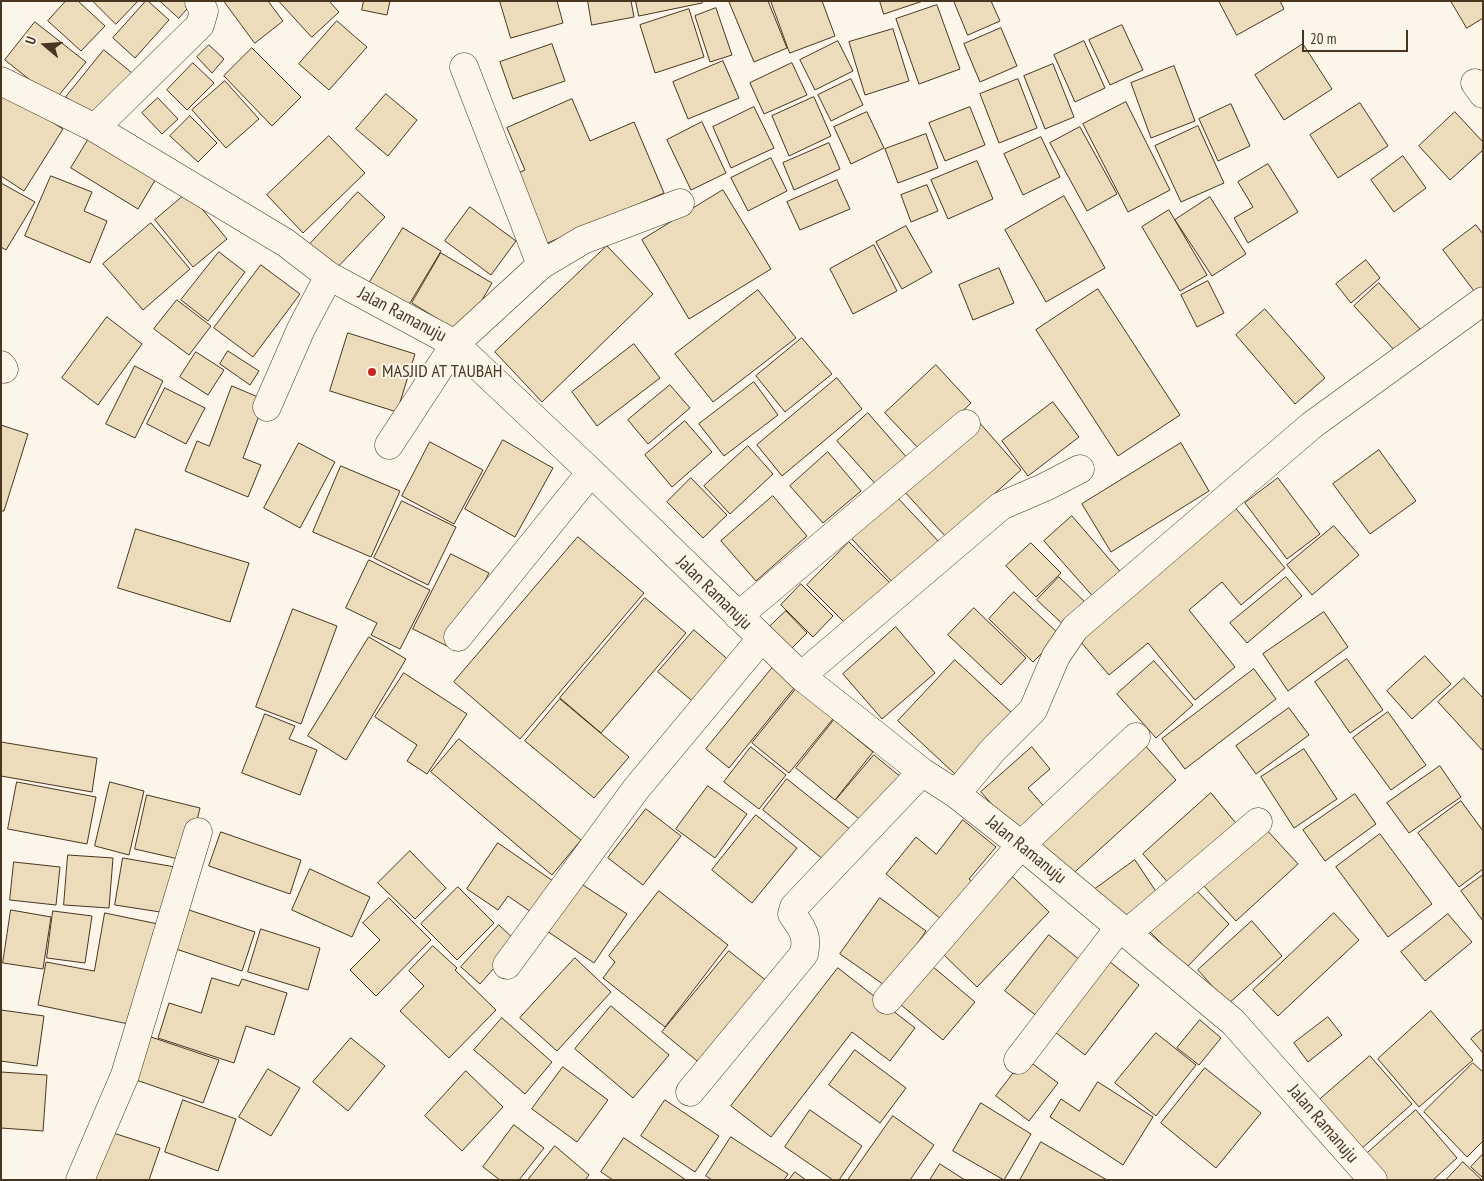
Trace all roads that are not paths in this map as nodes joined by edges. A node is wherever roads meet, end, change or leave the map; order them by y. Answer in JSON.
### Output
{"nodes":[{"id":1,"x":199,"y":2,"type":"edge"},
{"id":2,"x":464,"y":67,"type":"dead end"},
{"id":3,"x":1,"y":81,"type":"edge"},
{"id":4,"x":95,"y":128,"type":"junction"},
{"id":5,"x":680,"y":203,"type":"dead end"},
{"id":6,"x":541,"y":265,"type":"junction"},
{"id":7,"x":329,"y":276,"type":"junction"},
{"id":8,"x":1483,"y":301,"type":"edge"},
{"id":9,"x":456,"y":344,"type":"junction"},
{"id":10,"x":266,"y":407,"type":"dead end"},
{"id":11,"x":966,"y":424,"type":"dead end"},
{"id":12,"x":389,"y":445,"type":"dead end"},
{"id":13,"x":1080,"y":469,"type":"dead end"},
{"id":14,"x":591,"y":472,"type":"junction"},
{"id":15,"x":738,"y":616,"type":"junction"},
{"id":16,"x":458,"y":637,"type":"dead end"},
{"id":17,"x":762,"y":639,"type":"junction"},
{"id":18,"x":801,"y":676,"type":"junction"},
{"id":19,"x":1136,"y":737,"type":"dead end"},
{"id":20,"x":922,"y":772,"type":"junction"},
{"id":21,"x":956,"y":794,"type":"junction"},
{"id":22,"x":1258,"y":822,"type":"dead end"},
{"id":23,"x":198,"y":832,"type":"dead end"},
{"id":24,"x":1021,"y":845,"type":"junction"},
{"id":25,"x":1123,"y":931,"type":"junction"},
{"id":26,"x":507,"y":965,"type":"dead end"},
{"id":27,"x":887,"y":1000,"type":"dead end"},
{"id":28,"x":1018,"y":1060,"type":"dead end"},
{"id":29,"x":690,"y":1092,"type":"dead end"},
{"id":30,"x":1362,"y":1176,"type":"edge"},
{"id":31,"x":80,"y":1180,"type":"edge"}],
"edges":[{"from":1,"to":4,"type":"street"},
{"from":2,"to":6,"type":"street"},
{"from":3,"to":4,"type":"street","name":"Jalan Ramanuju"},
{"from":4,"to":7,"type":"street","name":"Jalan Ramanuju"},
{"from":5,"to":6,"type":"street"},
{"from":6,"to":9,"type":"street"},
{"from":7,"to":9,"type":"street","name":"Jalan Ramanuju"},
{"from":7,"to":10,"type":"street"},
{"from":8,"to":21,"type":"street"},
{"from":9,"to":12,"type":"street"},
{"from":9,"to":14,"type":"street","name":"Jalan Ramanuju"},
{"from":11,"to":15,"type":"street"},
{"from":13,"to":18,"type":"street"},
{"from":14,"to":15,"type":"street","name":"Jalan Ramanuju"},
{"from":14,"to":16,"type":"street"},
{"from":15,"to":17,"type":"street","name":"Jalan Ramanuju"},
{"from":17,"to":18,"type":"street","name":"Jalan Ramanuju"},
{"from":17,"to":26,"type":"street"},
{"from":18,"to":20,"type":"street","name":"Jalan Ramanuju"},
{"from":19,"to":24,"type":"street"},
{"from":20,"to":21,"type":"street","name":"Jalan Ramanuju"},
{"from":20,"to":29,"type":"street"},
{"from":21,"to":24,"type":"street","name":"Jalan Ramanuju"},
{"from":22,"to":25,"type":"street"},
{"from":23,"to":31,"type":"street"},
{"from":24,"to":25,"type":"street","name":"Jalan Ramanuju"},
{"from":24,"to":27,"type":"street"},
{"from":25,"to":28,"type":"street"},
{"from":25,"to":30,"type":"street","name":"Jalan Ramanuju"}]}
